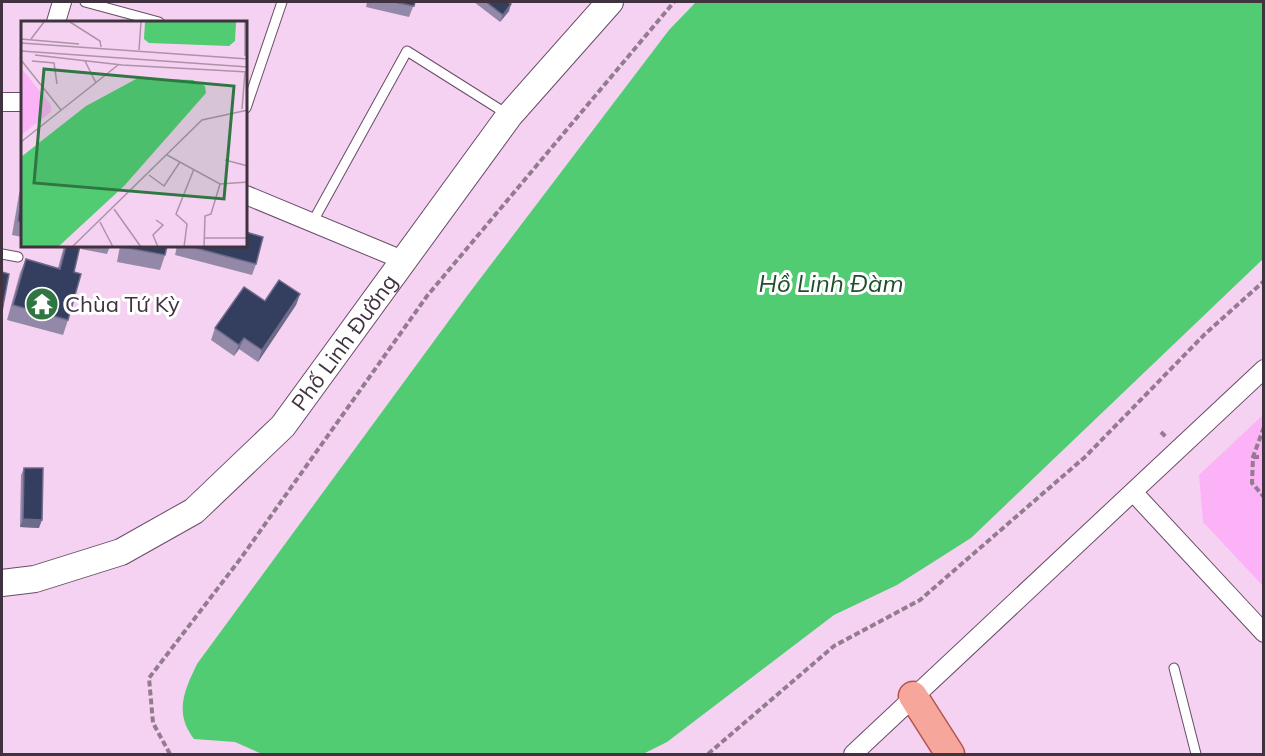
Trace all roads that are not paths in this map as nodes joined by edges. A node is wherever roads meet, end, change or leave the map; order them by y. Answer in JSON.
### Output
{"nodes":[{"id":1,"x":62,"y":2,"type":"edge"},
{"id":2,"x":85,"y":2,"type":"edge"},
{"id":3,"x":282,"y":2,"type":"edge"},
{"id":4,"x":610,"y":2,"type":"edge"},
{"id":5,"x":56,"y":21,"type":"edge"},
{"id":6,"x":155,"y":21,"type":"edge"},
{"id":7,"x":2,"y":102,"type":"edge"},
{"id":8,"x":21,"y":102,"type":"edge"},
{"id":9,"x":248,"y":102,"type":"edge"},
{"id":10,"x":509,"y":116,"type":"junction"},
{"id":11,"x":248,"y":196,"type":"edge"},
{"id":12,"x":312,"y":223,"type":"junction"},
{"id":13,"x":2,"y":255,"type":"edge"},
{"id":14,"x":18,"y":257,"type":"dead end"},
{"id":15,"x":405,"y":261,"type":"junction"},
{"id":16,"x":1263,"y":369,"type":"edge"},
{"id":17,"x":1134,"y":493,"type":"junction"},
{"id":18,"x":2,"y":583,"type":"edge"},
{"id":19,"x":1263,"y":633,"type":"edge"},
{"id":20,"x":1174,"y":668,"type":"dead end"},
{"id":21,"x":913,"y":696,"type":"junction"},
{"id":22,"x":853,"y":754,"type":"edge"},
{"id":23,"x":950,"y":754,"type":"edge"},
{"id":24,"x":1196,"y":754,"type":"edge"}],
"edges":[{"from":1,"to":5,"type":"street"},
{"from":2,"to":6,"type":"lane"},
{"from":3,"to":9,"type":"lane"},
{"from":4,"to":10,"type":"street","name":"Phố Linh Đường"},
{"from":7,"to":8,"type":"street"},
{"from":10,"to":12,"type":"lane"},
{"from":10,"to":15,"type":"street","name":"Phố Linh Đường"},
{"from":11,"to":12,"type":"street"},
{"from":12,"to":15,"type":"street"},
{"from":13,"to":14,"type":"lane"},
{"from":15,"to":18,"type":"street","name":"Phố Linh Đường"},
{"from":16,"to":17,"type":"street"},
{"from":17,"to":19,"type":"street"},
{"from":17,"to":21,"type":"street"},
{"from":20,"to":24,"type":"lane"},
{"from":21,"to":22,"type":"street"},
{"from":21,"to":23,"type":"main road"}]}
